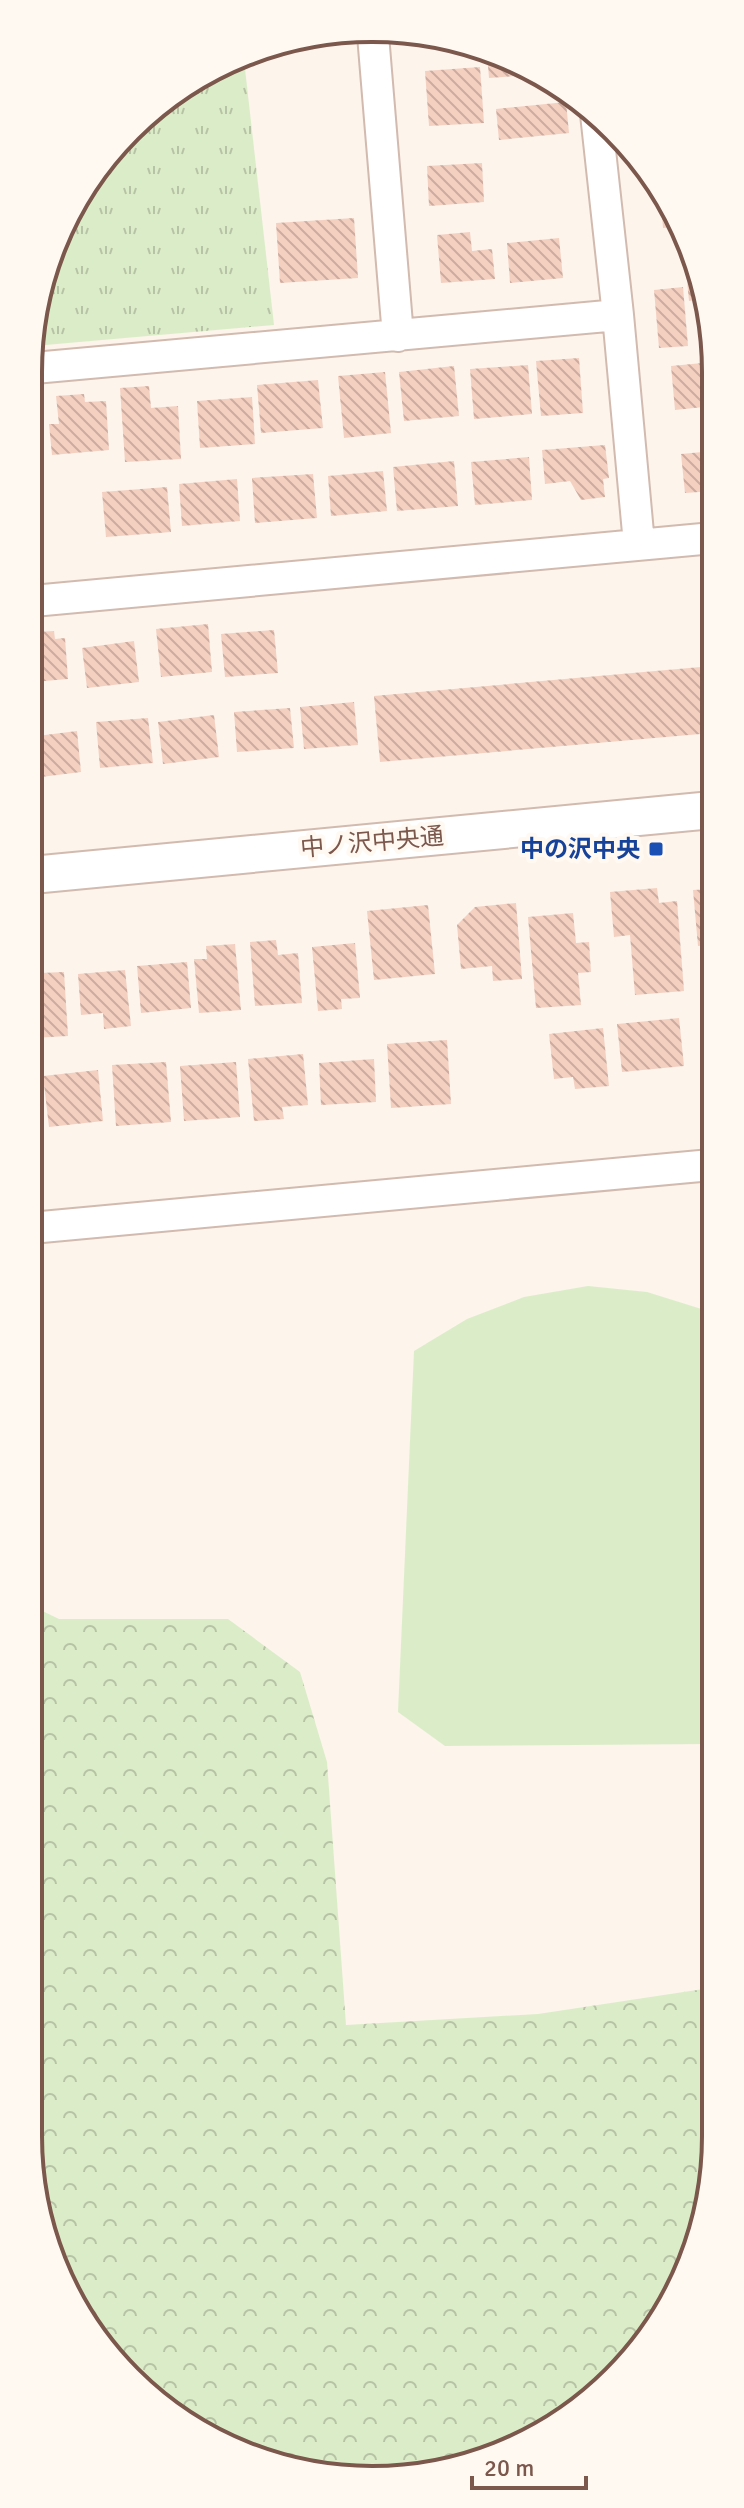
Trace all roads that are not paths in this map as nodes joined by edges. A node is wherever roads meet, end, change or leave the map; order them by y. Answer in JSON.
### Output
{"nodes":[{"id":1,"x":374,"y":42,"type":"edge"},
{"id":2,"x":598,"y":132,"type":"edge"},
{"id":3,"x":618,"y":315,"type":"junction"},
{"id":4,"x":398,"y":336,"type":"junction"},
{"id":5,"x":42,"y":367,"type":"edge"},
{"id":6,"x":702,"y":539,"type":"edge"},
{"id":7,"x":639,"y":544,"type":"junction"},
{"id":8,"x":42,"y":600,"type":"edge"},
{"id":9,"x":702,"y":811,"type":"edge"},
{"id":10,"x":42,"y":874,"type":"edge"},
{"id":11,"x":702,"y":1166,"type":"edge"},
{"id":12,"x":42,"y":1227,"type":"edge"}],
"edges":[{"from":1,"to":4,"type":"street"},
{"from":2,"to":3,"type":"street"},
{"from":3,"to":4,"type":"street"},
{"from":3,"to":7,"type":"street"},
{"from":4,"to":5,"type":"street"},
{"from":6,"to":7,"type":"street"},
{"from":7,"to":8,"type":"street"},
{"from":9,"to":10,"type":"street","name":"中ノ沢中央通"},
{"from":11,"to":12,"type":"street"}]}
